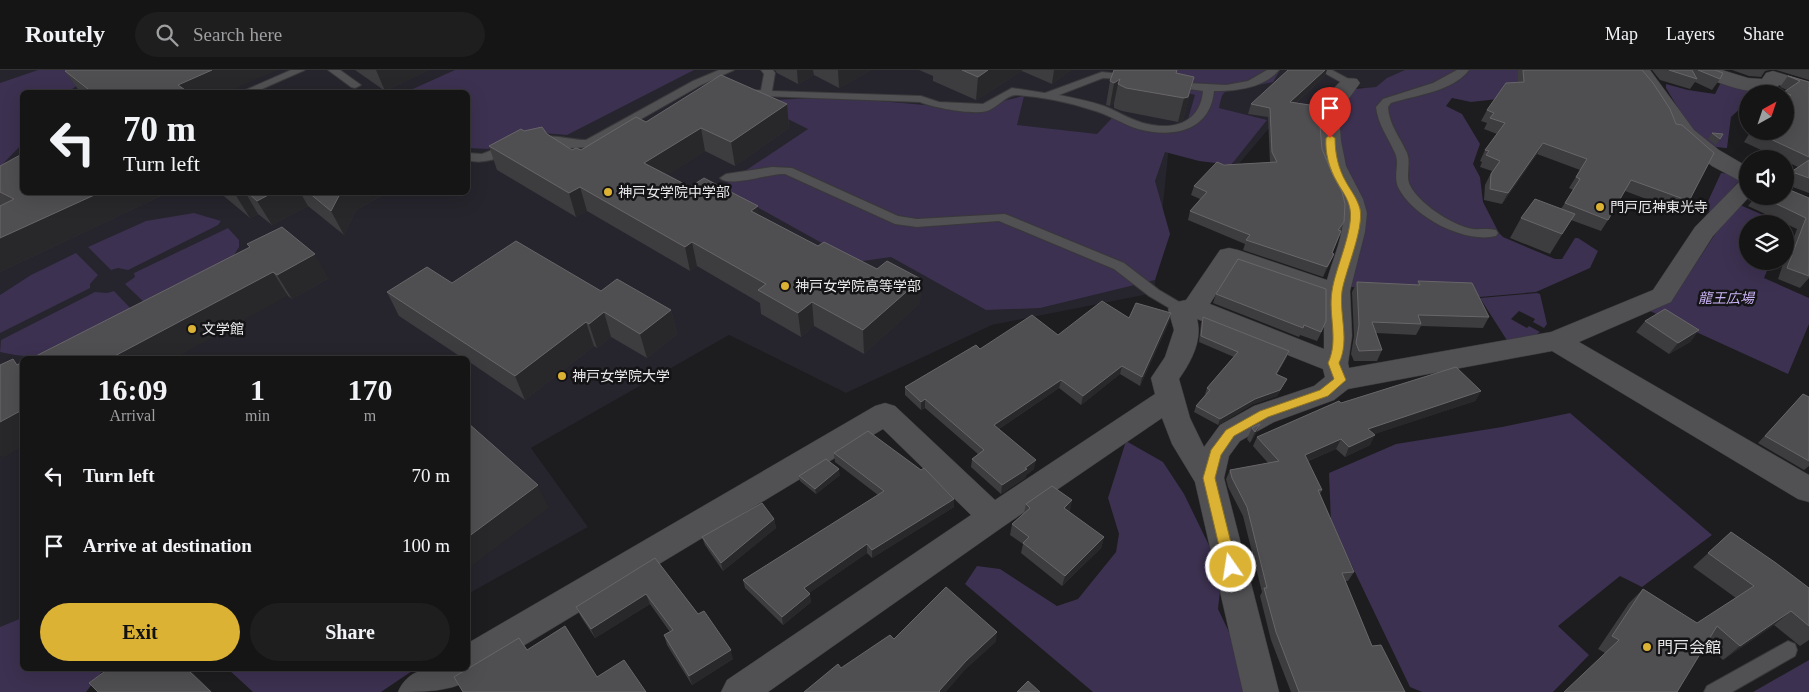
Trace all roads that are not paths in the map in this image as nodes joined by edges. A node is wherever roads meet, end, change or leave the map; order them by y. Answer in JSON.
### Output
{"nodes":[{"id":1,"x":300,"y":70,"type":"edge"},
{"id":2,"x":333,"y":70,"type":"edge"},
{"id":3,"x":729,"y":70,"type":"edge"},
{"id":4,"x":766,"y":70,"type":"edge"},
{"id":5,"x":1274,"y":70,"type":"edge"},
{"id":6,"x":1324,"y":70,"type":"edge"},
{"id":7,"x":1464,"y":70,"type":"edge"},
{"id":8,"x":1639,"y":70,"type":"edge"},
{"id":9,"x":1701,"y":70,"type":"edge"},
{"id":10,"x":1141,"y":80,"type":"edge"},
{"id":11,"x":1160,"y":82,"type":"edge"},
{"id":12,"x":697,"y":83,"type":"junction"},
{"id":13,"x":1350,"y":83,"type":"joint"},
{"id":14,"x":1809,"y":88,"type":"edge"},
{"id":15,"x":361,"y":89,"type":"edge"},
{"id":16,"x":1209,"y":89,"type":"junction"},
{"id":17,"x":252,"y":90,"type":"edge"},
{"id":18,"x":708,"y":92,"type":"edge"},
{"id":19,"x":727,"y":92,"type":"edge"},
{"id":20,"x":765,"y":94,"type":"junction"},
{"id":21,"x":1046,"y":96,"type":"junction"},
{"id":22,"x":470,"y":158,"type":"edge"},
{"id":23,"x":1739,"y":170,"type":"edge"},
{"id":24,"x":726,"y":178,"type":"dead end"},
{"id":25,"x":1739,"y":194,"type":"edge"},
{"id":26,"x":1491,"y":234,"type":"dead end"},
{"id":27,"x":1337,"y":292,"type":"junction"},
{"id":28,"x":1187,"y":308,"type":"junction"},
{"id":29,"x":1556,"y":341,"type":"junction"},
{"id":30,"x":1337,"y":372,"type":"junction"},
{"id":31,"x":1168,"y":399,"type":"junction"},
{"id":32,"x":1209,"y":478,"type":"junction"},
{"id":33,"x":1809,"y":490,"type":"edge"},
{"id":34,"x":993,"y":517,"type":"junction"},
{"id":35,"x":1788,"y":650,"type":"dead end"},
{"id":36,"x":470,"y":660,"type":"edge"},
{"id":37,"x":452,"y":671,"type":"edge"},
{"id":38,"x":416,"y":692,"type":"edge"},
{"id":39,"x":739,"y":692,"type":"edge"},
{"id":40,"x":1261,"y":692,"type":"edge"},
{"id":41,"x":1714,"y":692,"type":"edge"}],
"edges":[{"from":1,"to":17,"type":"lane"},
{"from":2,"to":15,"type":"lane"},
{"from":3,"to":12,"type":"lane"},
{"from":4,"to":20,"type":"lane"},
{"from":5,"to":16,"type":"lane"},
{"from":6,"to":13,"type":"lane"},
{"from":7,"to":26,"type":"lane"},
{"from":8,"to":23,"type":"street"},
{"from":9,"to":14,"type":"street"},
{"from":10,"to":21,"type":"lane"},
{"from":11,"to":16,"type":"lane"},
{"from":12,"to":18,"type":"lane"},
{"from":12,"to":22,"type":"lane"},
{"from":13,"to":27,"type":"street"},
{"from":16,"to":21,"type":"lane"},
{"from":19,"to":20,"type":"lane"},
{"from":20,"to":21,"type":"lane"},
{"from":24,"to":28,"type":"lane"},
{"from":25,"to":29,"type":"street"},
{"from":27,"to":28,"type":"street"},
{"from":27,"to":30,"type":"street"},
{"from":28,"to":30,"type":"street"},
{"from":28,"to":31,"type":"street"},
{"from":29,"to":30,"type":"street"},
{"from":29,"to":33,"type":"street"},
{"from":30,"to":32,"type":"street"},
{"from":31,"to":32,"type":"street"},
{"from":31,"to":34,"type":"street"},
{"from":32,"to":40,"type":"street"},
{"from":34,"to":36,"type":"street"},
{"from":34,"to":39,"type":"street"},
{"from":35,"to":41,"type":"lane"},
{"from":37,"to":38,"type":"street"}]}
